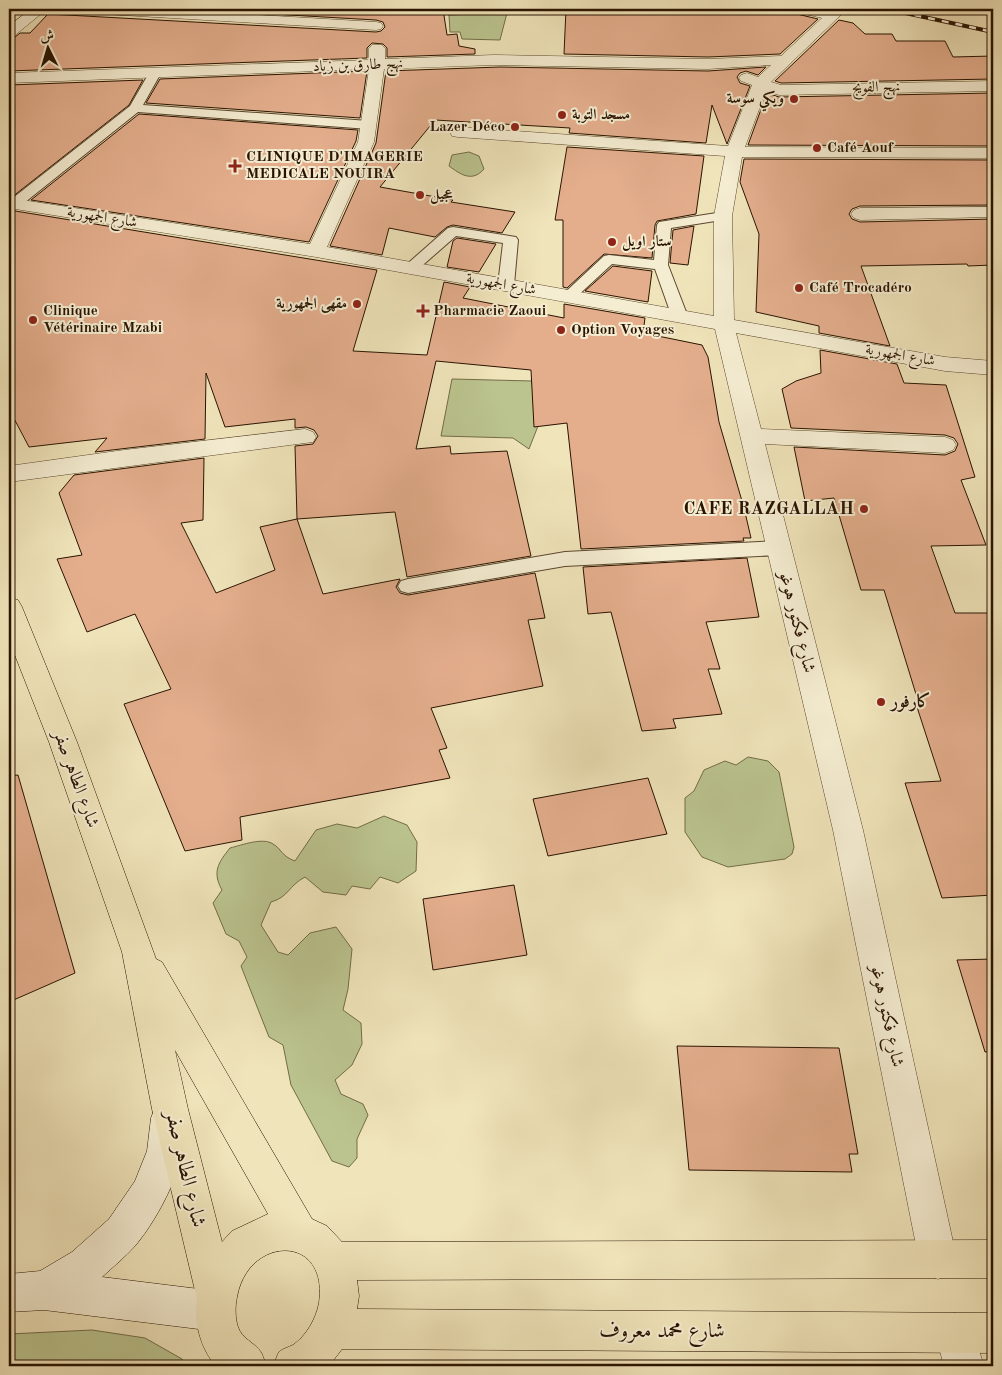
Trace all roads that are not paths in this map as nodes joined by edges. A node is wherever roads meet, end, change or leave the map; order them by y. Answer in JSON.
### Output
{"nodes":[{"id":1,"x":40,"y":9,"type":"edge"},
{"id":2,"x":87,"y":9,"type":"edge"},
{"id":3,"x":375,"y":9,"type":"edge"},
{"id":4,"x":802,"y":9,"type":"edge"},
{"id":5,"x":835,"y":13,"type":"edge"},
{"id":6,"x":376,"y":26,"type":"junction"},
{"id":7,"x":9,"y":33,"type":"edge"},
{"id":8,"x":784,"y":60,"type":"junction"},
{"id":9,"x":708,"y":64,"type":"junction"},
{"id":10,"x":377,"y":65,"type":"junction"},
{"id":11,"x":155,"y":73,"type":"junction"},
{"id":12,"x":9,"y":78,"type":"edge"},
{"id":13,"x":760,"y":84,"type":"junction"},
{"id":14,"x":993,"y":86,"type":"edge"},
{"id":15,"x":136,"y":108,"type":"junction"},
{"id":16,"x":369,"y":125,"type":"junction"},
{"id":17,"x":458,"y":132,"type":"dead end"},
{"id":18,"x":734,"y":152,"type":"junction"},
{"id":19,"x":993,"y":153,"type":"edge"},
{"id":20,"x":11,"y":204,"type":"edge"},
{"id":21,"x":993,"y":212,"type":"edge"},
{"id":22,"x":860,"y":214,"type":"dead end"},
{"id":23,"x":723,"y":216,"type":"junction"},
{"id":24,"x":316,"y":251,"type":"junction"},
{"id":25,"x":661,"y":265,"type":"junction"},
{"id":26,"x":410,"y":268,"type":"junction"},
{"id":27,"x":506,"y":285,"type":"junction"},
{"id":28,"x":568,"y":297,"type":"junction"},
{"id":29,"x":680,"y":317,"type":"junction"},
{"id":30,"x":724,"y":325,"type":"junction"},
{"id":31,"x":993,"y":368,"type":"edge"},
{"id":32,"x":752,"y":436,"type":"junction"},
{"id":33,"x":305,"y":437,"type":"dead end"},
{"id":34,"x":945,"y":445,"type":"dead end"},
{"id":35,"x":9,"y":474,"type":"edge"},
{"id":36,"x":779,"y":548,"type":"junction"},
{"id":37,"x":408,"y":586,"type":"dead end"},
{"id":38,"x":9,"y":607,"type":"edge"},
{"id":39,"x":138,"y":952,"type":"junction"},
{"id":40,"x":170,"y":1109,"type":"junction"},
{"id":41,"x":299,"y":1232,"type":"junction"},
{"id":42,"x":993,"y":1259,"type":"edge"},
{"id":43,"x":938,"y":1260,"type":"junction"},
{"id":44,"x":332,"y":1261,"type":"junction"},
{"id":45,"x":26,"y":1292,"type":"edge"},
{"id":46,"x":226,"y":1337,"type":"edge"},
{"id":47,"x":330,"y":1344,"type":"edge"},
{"id":48,"x":971,"y":1344,"type":"edge"},
{"id":49,"x":294,"y":1366,"type":"edge"}],
"edges":[{"from":1,"to":7,"type":"street"},
{"from":2,"to":6,"type":"street"},
{"from":3,"to":6,"type":"street"},
{"from":4,"to":5,"type":"street"},
{"from":5,"to":8,"type":"street","name":"شارع فكتور هوغو"},
{"from":6,"to":10,"type":"street"},
{"from":8,"to":9,"type":"street","name":"نهج طارق بن زياد"},
{"from":8,"to":13,"type":"street","name":"شارع فكتور هوغو"},
{"from":9,"to":10,"type":"street","name":"نهج طارق بن زياد"},
{"from":9,"to":13,"type":"street","name":"نهج طارق بن زياد"},
{"from":10,"to":11,"type":"street","name":"نهج طارق بن زياد"},
{"from":10,"to":16,"type":"street"},
{"from":11,"to":12,"type":"street","name":"نهج طارق بن زياد"},
{"from":11,"to":15,"type":"lane"},
{"from":13,"to":14,"type":"street","name":"نهج الفويج"},
{"from":13,"to":18,"type":"street","name":"شارع فكتور هوغو"},
{"from":15,"to":16,"type":"lane"},
{"from":15,"to":20,"type":"lane"},
{"from":16,"to":24,"type":"street"},
{"from":17,"to":18,"type":"street"},
{"from":18,"to":19,"type":"street"},
{"from":18,"to":23,"type":"street","name":"شارع فكتور هوغو"},
{"from":20,"to":24,"type":"street","name":"شارع الجمهورية"},
{"from":21,"to":22,"type":"street"},
{"from":23,"to":25,"type":"lane"},
{"from":23,"to":30,"type":"street","name":"شارع فكتور هوغو"},
{"from":24,"to":26,"type":"street","name":"شارع الجمهورية"},
{"from":25,"to":28,"type":"lane"},
{"from":25,"to":29,"type":"lane"},
{"from":26,"to":27,"type":"street","name":"شارع الجمهورية"},
{"from":26,"to":27,"type":"lane"},
{"from":27,"to":28,"type":"street","name":"شارع الجمهورية"},
{"from":28,"to":29,"type":"street","name":"شارع الجمهورية"},
{"from":29,"to":30,"type":"street","name":"شارع الجمهورية"},
{"from":30,"to":31,"type":"street","name":"شارع الجمهورية"},
{"from":30,"to":32,"type":"street","name":"شارع فكتور هوغو"},
{"from":32,"to":34,"type":"street"},
{"from":32,"to":36,"type":"street","name":"شارع فكتور هوغو"},
{"from":33,"to":35,"type":"street"},
{"from":36,"to":37,"type":"lane"},
{"from":36,"to":43,"type":"street","name":"شارع فكتور هوغو"},
{"from":38,"to":39,"type":"main road","name":"شارع الطاهر صفر"},
{"from":39,"to":40,"type":"main road","name":"شارع الطاهر صفر"},
{"from":39,"to":41,"type":"main road","name":"شارع الطاهر صفر"},
{"from":40,"to":45,"type":"street"},
{"from":40,"to":46,"type":"main road","name":"شارع الطاهر صفر"},
{"from":41,"to":44,"type":"main road"},
{"from":41,"to":46,"type":"main road"},
{"from":42,"to":43,"type":"main road"},
{"from":43,"to":44,"type":"main road"},
{"from":44,"to":47,"type":"main road"},
{"from":45,"to":46,"type":"street"},
{"from":47,"to":48,"type":"main road","name":"شارع محمد معروف"},
{"from":47,"to":49,"type":"main road"}]}
